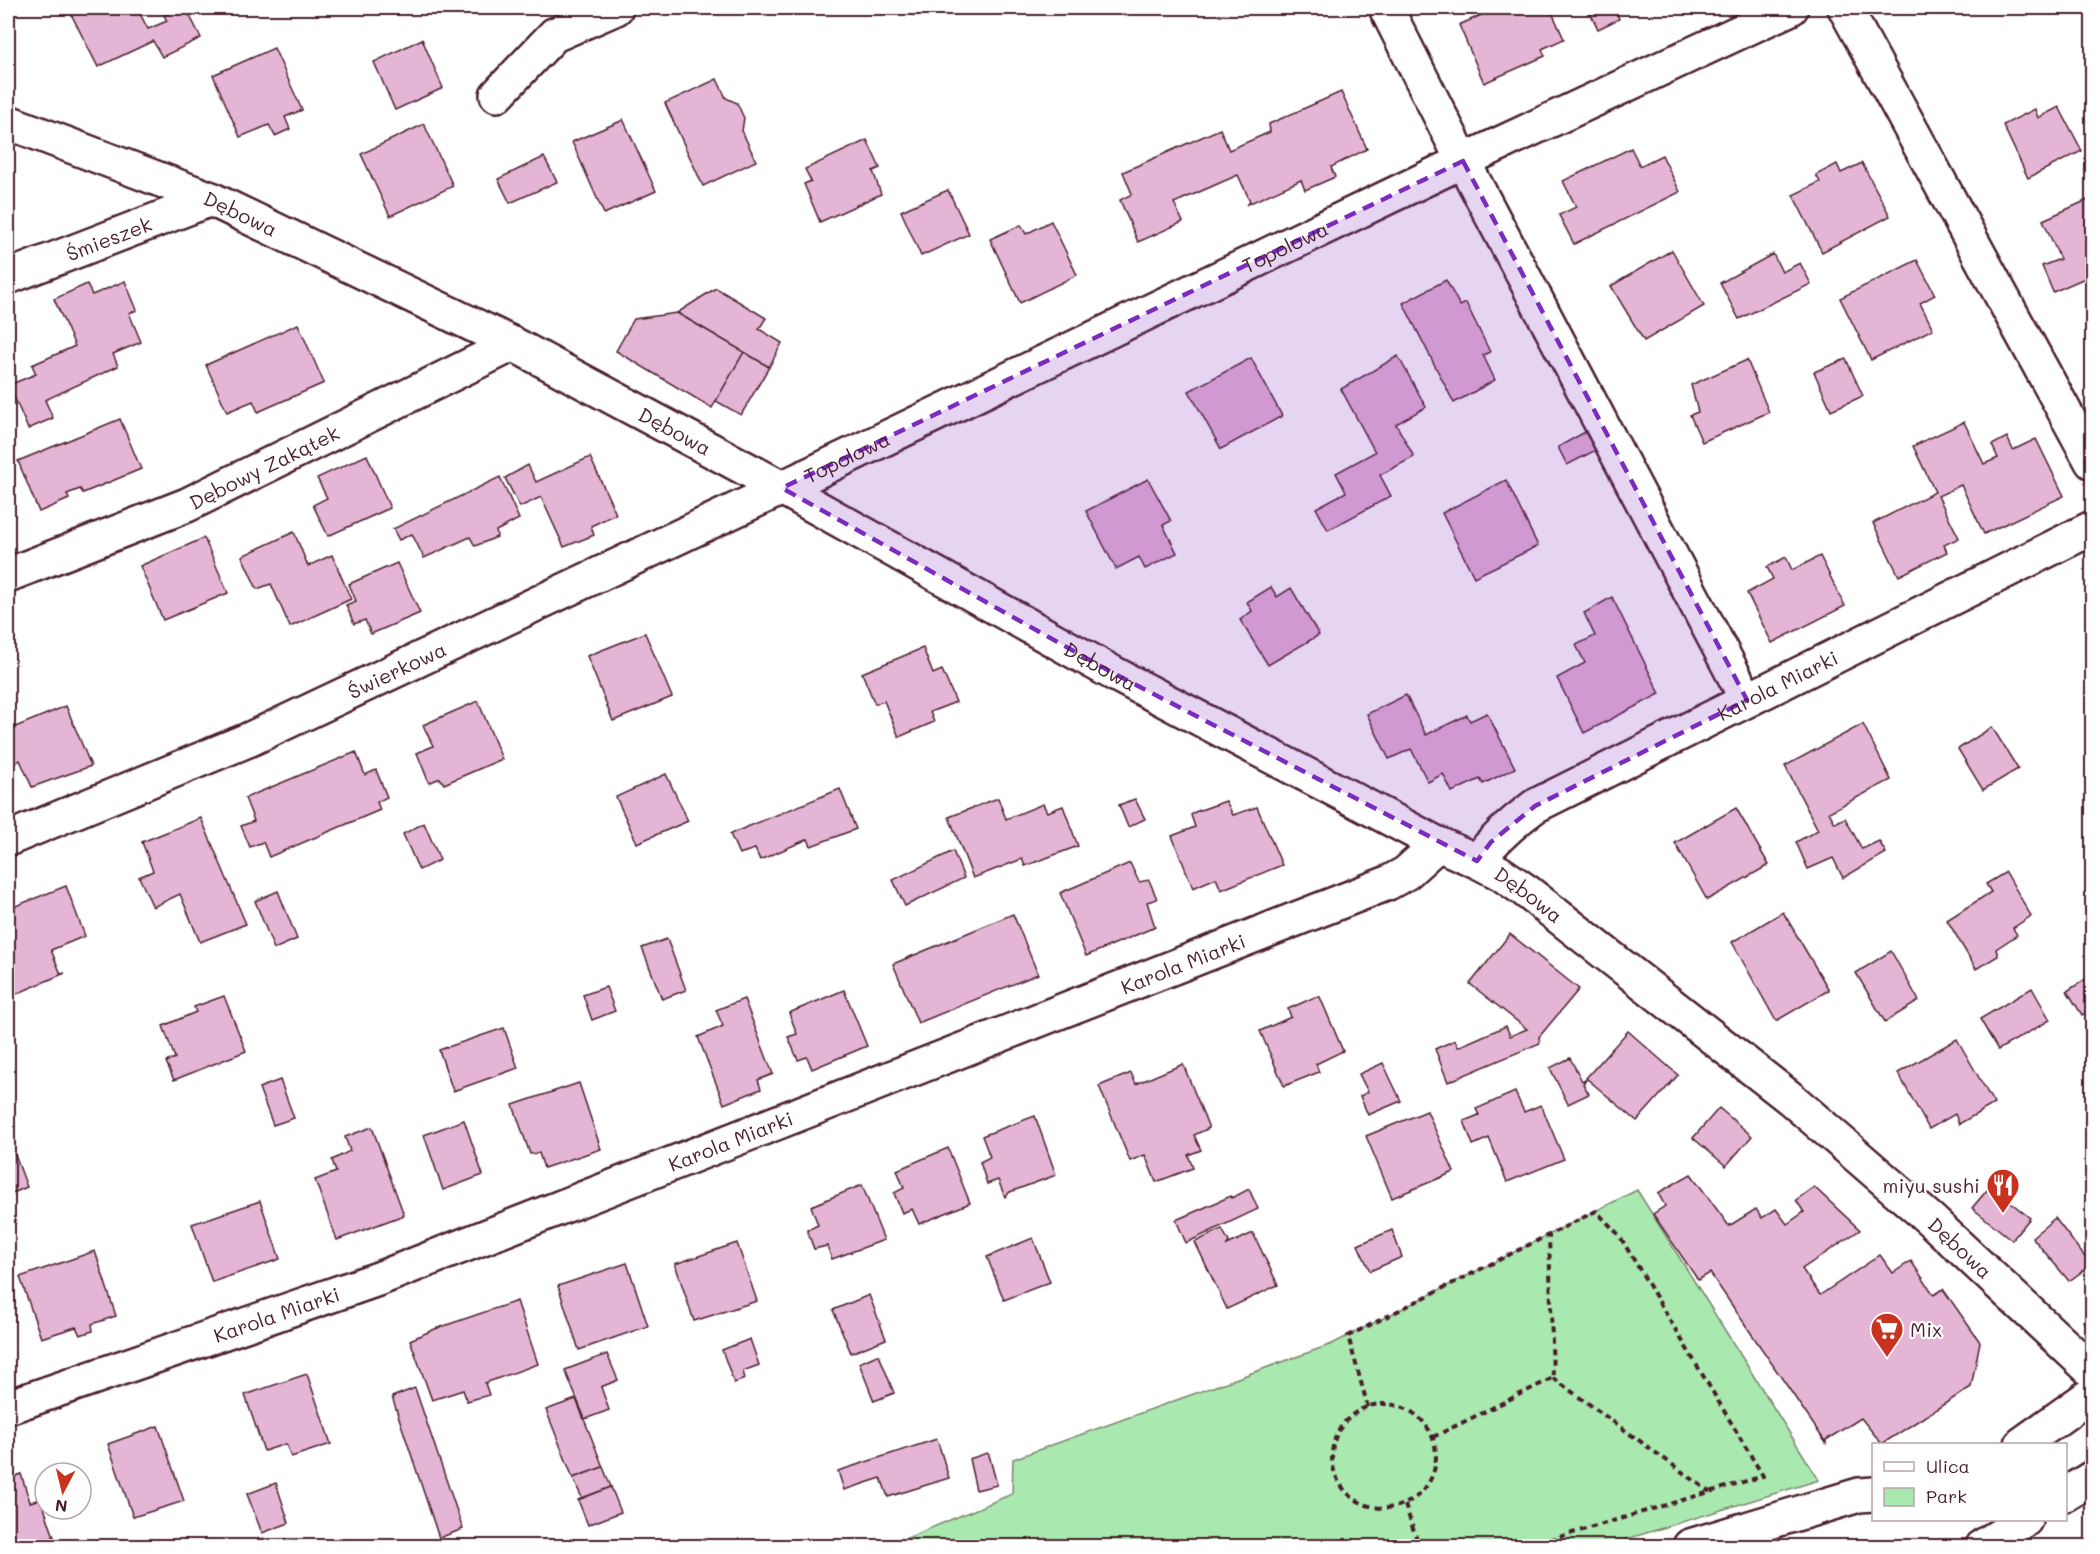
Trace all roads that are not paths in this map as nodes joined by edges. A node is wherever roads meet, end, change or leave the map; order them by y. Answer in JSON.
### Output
{"nodes":[{"id":1,"x":616,"y":8,"type":"edge"},
{"id":2,"x":1386,"y":8,"type":"edge"},
{"id":3,"x":1791,"y":8,"type":"edge"},
{"id":4,"x":1845,"y":8,"type":"edge"},
{"id":5,"x":497,"y":95,"type":"dead end"},
{"id":6,"x":8,"y":122,"type":"edge"},
{"id":7,"x":1463,"y":161,"type":"junction"},
{"id":8,"x":211,"y":199,"type":"junction"},
{"id":9,"x":8,"y":277,"type":"edge"},
{"id":10,"x":513,"y":344,"type":"junction"},
{"id":11,"x":2092,"y":462,"type":"edge"},
{"id":12,"x":782,"y":488,"type":"junction"},
{"id":13,"x":2092,"y":528,"type":"edge"},
{"id":14,"x":8,"y":575,"type":"edge"},
{"id":15,"x":1747,"y":700,"type":"junction"},
{"id":16,"x":8,"y":839,"type":"edge"},
{"id":17,"x":1438,"y":844,"type":"junction"},
{"id":18,"x":1477,"y":861,"type":"junction"},
{"id":19,"x":2092,"y":1371,"type":"edge"},
{"id":20,"x":2092,"y":1394,"type":"edge"},
{"id":21,"x":8,"y":1407,"type":"edge"},
{"id":22,"x":2023,"y":1443,"type":"edge"},
{"id":23,"x":2092,"y":1478,"type":"edge"},
{"id":24,"x":2067,"y":1493,"type":"edge"},
{"id":25,"x":1872,"y":1494,"type":"edge"},
{"id":26,"x":1690,"y":1546,"type":"edge"}],
"edges":[{"from":1,"to":5,"type":"street"},
{"from":2,"to":7,"type":"street"},
{"from":3,"to":7,"type":"street","name":"Topolowa"},
{"from":4,"to":11,"type":"street"},
{"from":6,"to":8,"type":"street","name":"Dębowa"},
{"from":7,"to":12,"type":"street","name":"Topolowa"},
{"from":7,"to":15,"type":"street"},
{"from":8,"to":9,"type":"street","name":"Śmieszek"},
{"from":8,"to":10,"type":"street","name":"Dębowa"},
{"from":10,"to":12,"type":"street","name":"Dębowa"},
{"from":10,"to":14,"type":"street","name":"Dębowy Zakątek"},
{"from":12,"to":16,"type":"street","name":"Świerkowa"},
{"from":12,"to":17,"type":"street","name":"Dębowa"},
{"from":13,"to":15,"type":"street","name":"Karola Miarki"},
{"from":15,"to":18,"type":"street","name":"Karola Miarki"},
{"from":17,"to":18,"type":"street","name":"Dębowa"},
{"from":17,"to":21,"type":"street","name":"Karola Miarki"},
{"from":18,"to":19,"type":"street","name":"Dębowa"},
{"from":20,"to":22,"type":"street"},
{"from":23,"to":24,"type":"street"},
{"from":25,"to":26,"type":"street"}]}
